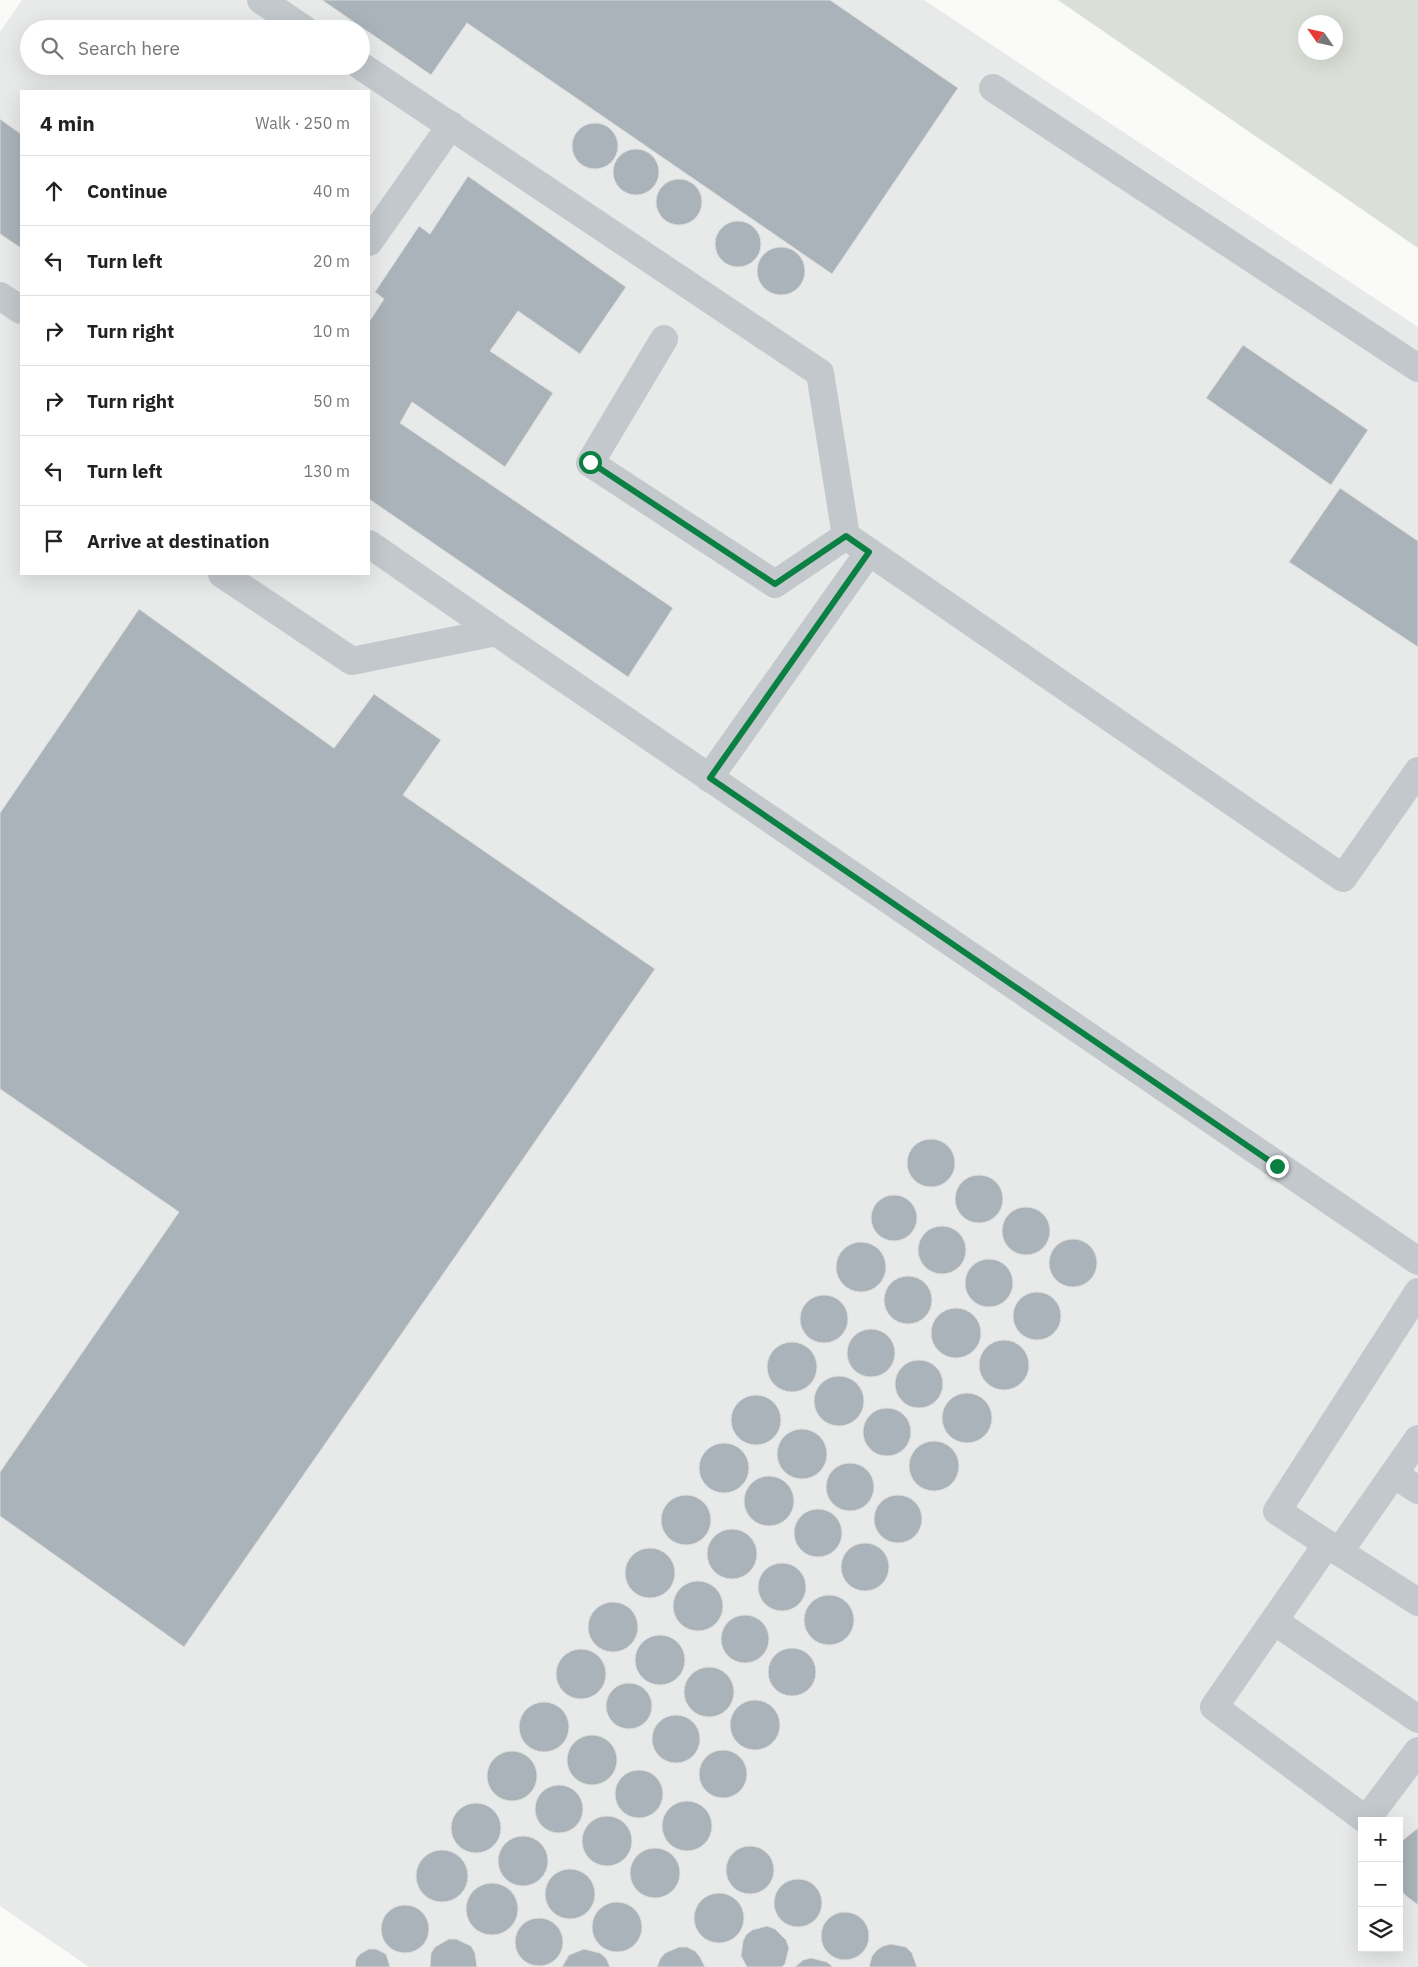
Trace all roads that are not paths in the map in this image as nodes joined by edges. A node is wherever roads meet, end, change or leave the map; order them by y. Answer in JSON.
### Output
{"nodes":[{"id":1,"x":261,"y":0,"type":"edge"},
{"id":2,"x":291,"y":20,"type":"edge"},
{"id":3,"x":370,"y":72,"type":"edge"},
{"id":4,"x":993,"y":88,"type":"dead end"},
{"id":5,"x":450,"y":125,"type":"junction"},
{"id":6,"x":378,"y":211,"type":"edge"},
{"id":7,"x":370,"y":239,"type":"edge"},
{"id":8,"x":0,"y":296,"type":"edge"},
{"id":9,"x":20,"y":309,"type":"edge"},
{"id":10,"x":664,"y":339,"type":"dead end"},
{"id":11,"x":1418,"y":368,"type":"edge"},
{"id":12,"x":846,"y":536,"type":"junction"},
{"id":13,"x":370,"y":545,"type":"edge"},
{"id":14,"x":869,"y":552,"type":"junction"},
{"id":15,"x":223,"y":575,"type":"edge"},
{"id":16,"x":496,"y":632,"type":"junction"},
{"id":17,"x":1418,"y":771,"type":"edge"},
{"id":18,"x":710,"y":778,"type":"junction"},
{"id":19,"x":1418,"y":1261,"type":"edge"},
{"id":20,"x":1418,"y":1292,"type":"edge"},
{"id":21,"x":1418,"y":1439,"type":"edge"},
{"id":22,"x":1394,"y":1474,"type":"junction"},
{"id":23,"x":1418,"y":1490,"type":"edge"},
{"id":24,"x":1333,"y":1548,"type":"junction"},
{"id":25,"x":1418,"y":1602,"type":"edge"},
{"id":26,"x":1274,"y":1621,"type":"junction"},
{"id":27,"x":1418,"y":1719,"type":"edge"},
{"id":28,"x":1418,"y":1751,"type":"edge"}],
"edges":[{"from":1,"to":2,"type":"lane"},
{"from":3,"to":5,"type":"lane"},
{"from":4,"to":11,"type":"lane"},
{"from":5,"to":6,"type":"lane"},
{"from":5,"to":12,"type":"lane"},
{"from":6,"to":7,"type":"lane"},
{"from":8,"to":9,"type":"lane"},
{"from":10,"to":12,"type":"lane"},
{"from":12,"to":14,"type":"lane"},
{"from":13,"to":16,"type":"lane"},
{"from":14,"to":17,"type":"lane"},
{"from":14,"to":18,"type":"lane"},
{"from":15,"to":16,"type":"lane"},
{"from":16,"to":18,"type":"lane"},
{"from":18,"to":19,"type":"lane"},
{"from":20,"to":24,"type":"lane"},
{"from":21,"to":22,"type":"lane"},
{"from":22,"to":23,"type":"lane"},
{"from":22,"to":24,"type":"lane"},
{"from":24,"to":25,"type":"lane"},
{"from":24,"to":26,"type":"lane"},
{"from":26,"to":27,"type":"lane"},
{"from":26,"to":28,"type":"lane"}]}
